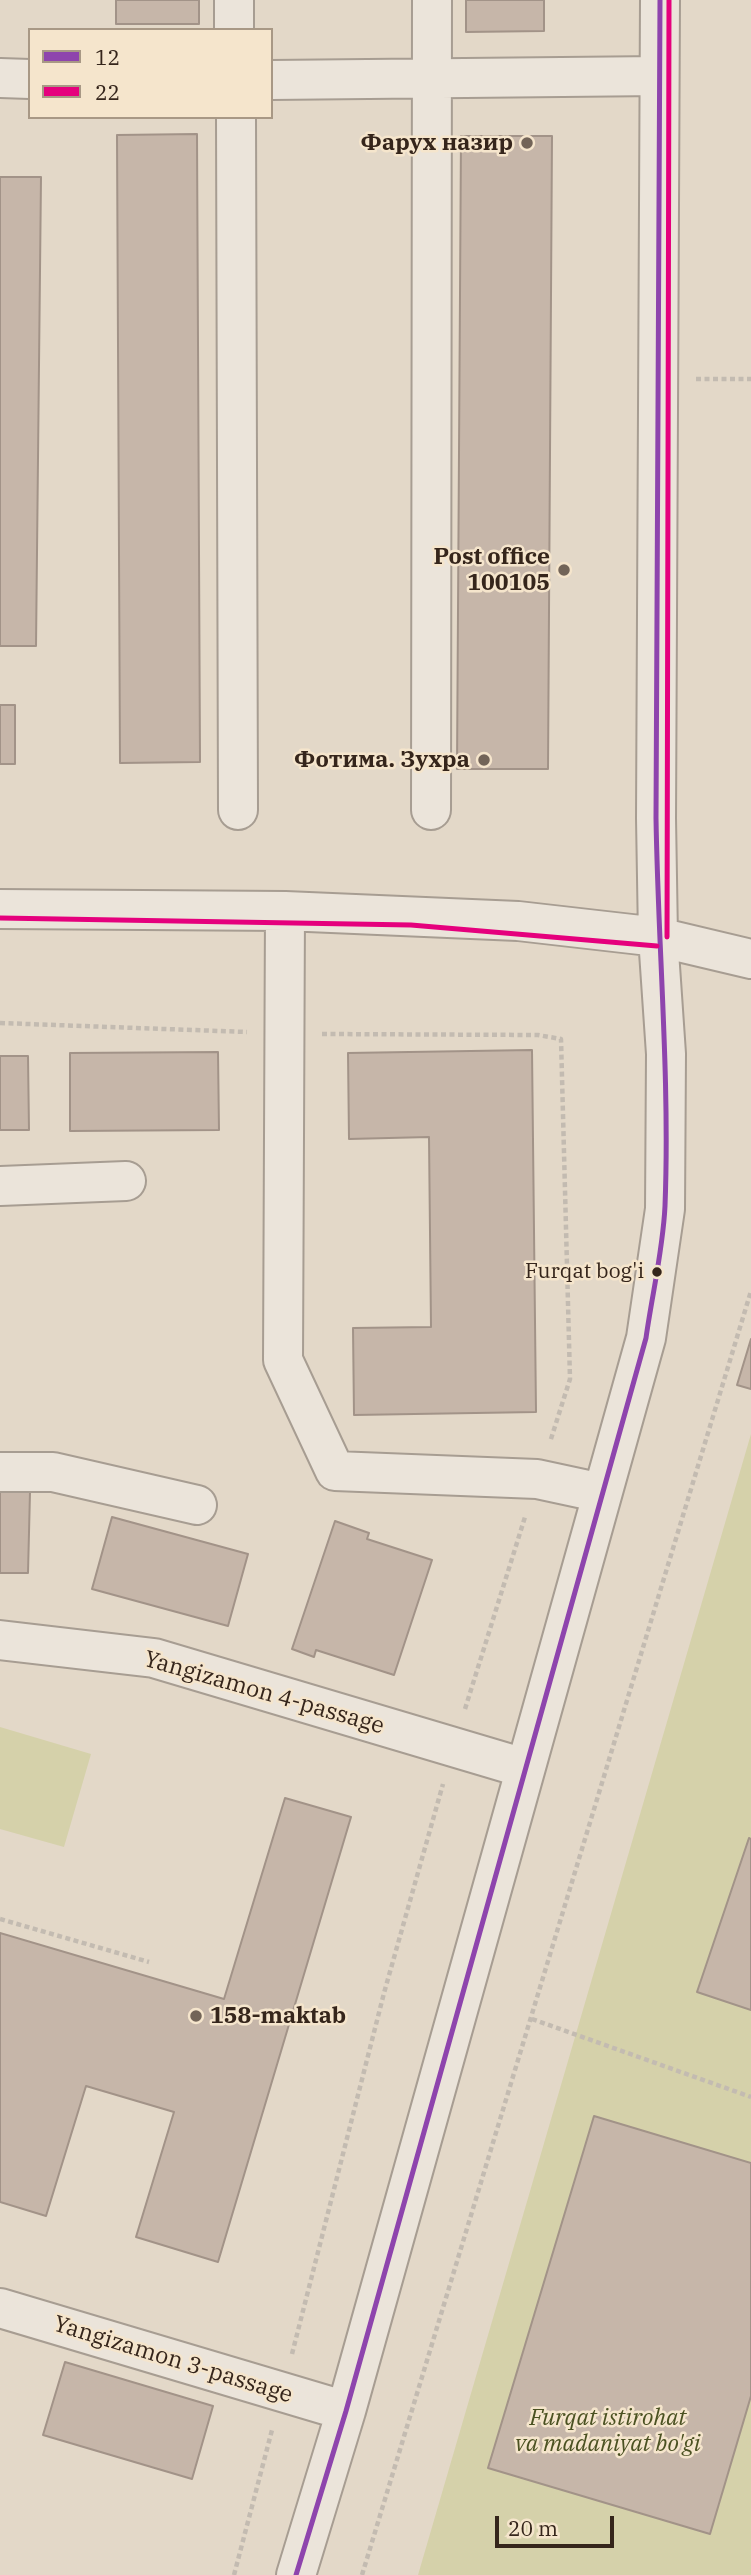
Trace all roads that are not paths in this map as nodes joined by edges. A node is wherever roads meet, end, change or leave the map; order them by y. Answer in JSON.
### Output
{"nodes":[{"id":1,"x":234,"y":0,"type":"edge"},
{"id":2,"x":432,"y":0,"type":"edge"},
{"id":3,"x":660,"y":0,"type":"edge"},
{"id":4,"x":234,"y":28,"type":"edge"},
{"id":5,"x":432,"y":76,"type":"junction"},
{"id":6,"x":659,"y":76,"type":"junction"},
{"id":7,"x":0,"y":79,"type":"edge"},
{"id":8,"x":28,"y":79,"type":"edge"},
{"id":9,"x":273,"y":80,"type":"edge"},
{"id":10,"x":236,"y":119,"type":"edge"},
{"id":11,"x":238,"y":810,"type":"dead end"},
{"id":12,"x":430,"y":810,"type":"dead end"},
{"id":13,"x":0,"y":909,"type":"edge"},
{"id":14,"x":285,"y":911,"type":"junction"},
{"id":15,"x":658,"y":937,"type":"junction"},
{"id":16,"x":751,"y":959,"type":"edge"},
{"id":17,"x":126,"y":1181,"type":"dead end"},
{"id":18,"x":0,"y":1186,"type":"edge"},
{"id":19,"x":0,"y":1472,"type":"edge"},
{"id":20,"x":602,"y":1493,"type":"junction"},
{"id":21,"x":197,"y":1505,"type":"dead end"},
{"id":22,"x":0,"y":1640,"type":"edge"},
{"id":23,"x":524,"y":1769,"type":"junction"},
{"id":24,"x":0,"y":2308,"type":"edge"},
{"id":25,"x":346,"y":2411,"type":"junction"},
{"id":26,"x":296,"y":2575,"type":"edge"}],
"edges":[{"from":1,"to":4,"type":"street"},
{"from":2,"to":5,"type":"street"},
{"from":3,"to":6,"type":"street"},
{"from":5,"to":6,"type":"street"},
{"from":5,"to":9,"type":"street"},
{"from":5,"to":12,"type":"street"},
{"from":6,"to":15,"type":"street"},
{"from":7,"to":8,"type":"street"},
{"from":10,"to":11,"type":"street"},
{"from":13,"to":14,"type":"street"},
{"from":14,"to":15,"type":"street"},
{"from":14,"to":20,"type":"street"},
{"from":15,"to":16,"type":"street"},
{"from":15,"to":20,"type":"street"},
{"from":17,"to":18,"type":"street"},
{"from":19,"to":21,"type":"street"},
{"from":20,"to":23,"type":"street"},
{"from":22,"to":23,"type":"street","name":"Yangizamon 4-passage"},
{"from":23,"to":25,"type":"street"},
{"from":24,"to":25,"type":"street","name":"Yangizamon 3-passage"},
{"from":25,"to":26,"type":"street"}]}
